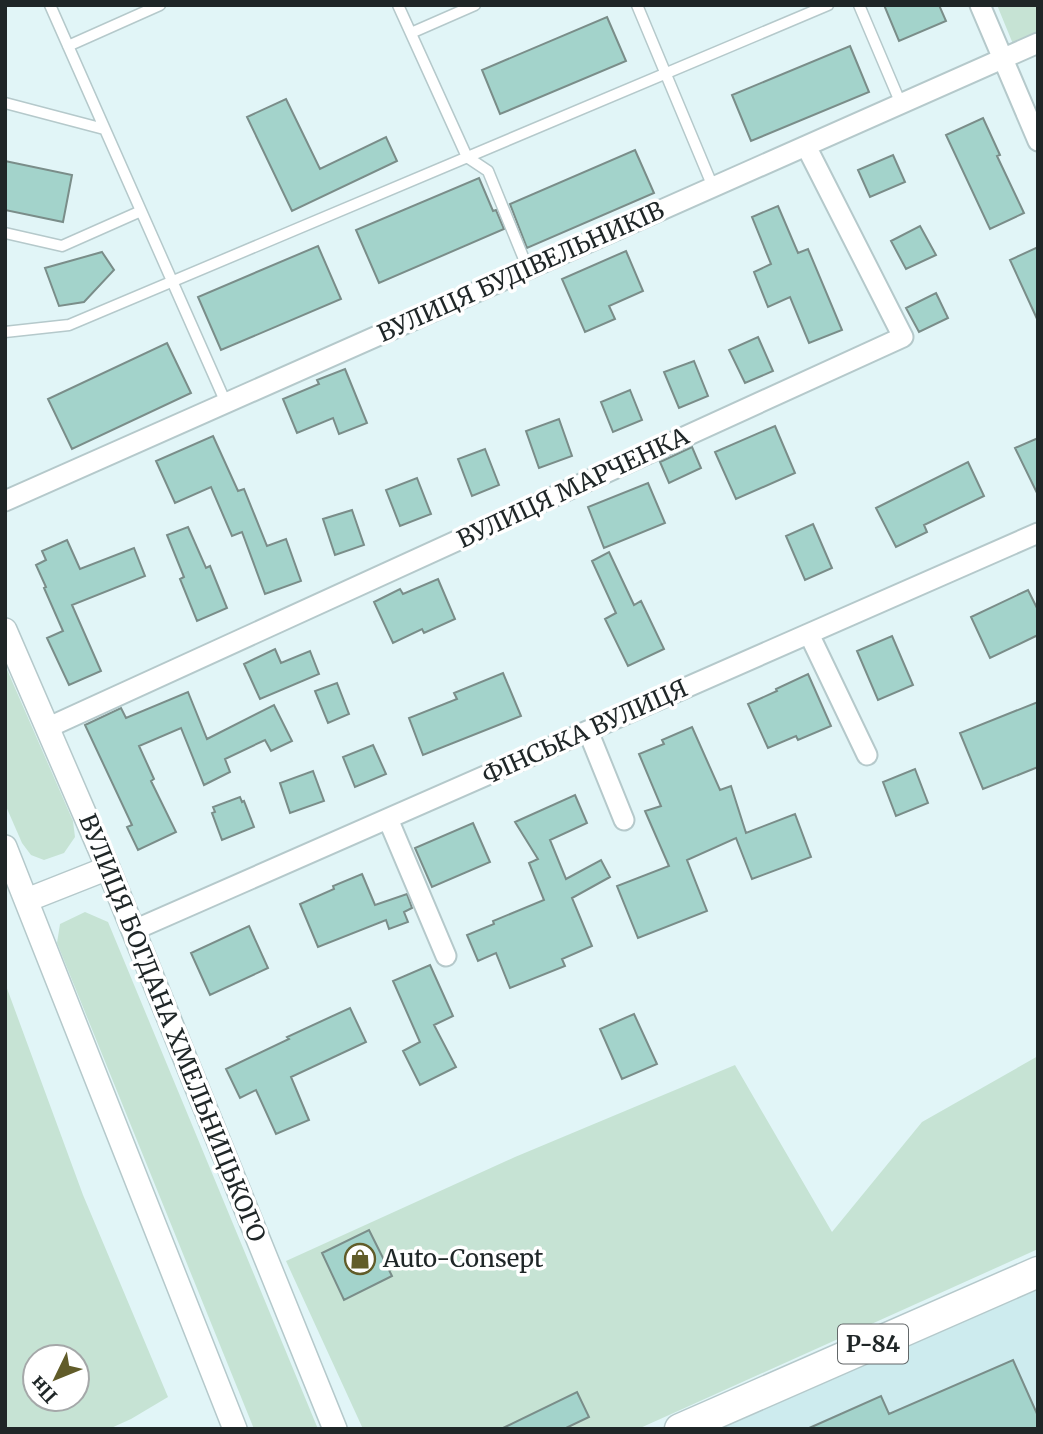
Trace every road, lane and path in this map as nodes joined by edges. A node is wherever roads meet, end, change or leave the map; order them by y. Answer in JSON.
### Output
{"nodes":[{"id":1,"x":50,"y":5,"type":"edge"},
{"id":2,"x":160,"y":5,"type":"edge"},
{"id":3,"x":398,"y":5,"type":"edge"},
{"id":4,"x":475,"y":5,"type":"edge"},
{"id":5,"x":637,"y":5,"type":"edge"},
{"id":6,"x":828,"y":5,"type":"edge"},
{"id":7,"x":859,"y":5,"type":"edge"},
{"id":8,"x":980,"y":5,"type":"edge"},
{"id":9,"x":411,"y":33,"type":"junction"},
{"id":10,"x":1038,"y":43,"type":"edge"},
{"id":11,"x":68,"y":46,"type":"junction"},
{"id":12,"x":1002,"y":59,"type":"junction"},
{"id":13,"x":666,"y":74,"type":"junction"},
{"id":14,"x":5,"y":103,"type":"edge"},
{"id":15,"x":901,"y":104,"type":"junction"},
{"id":16,"x":104,"y":129,"type":"junction"},
{"id":17,"x":1038,"y":141,"type":"edge"},
{"id":18,"x":806,"y":146,"type":"junction"},
{"id":19,"x":467,"y":157,"type":"junction"},
{"id":20,"x":713,"y":187,"type":"junction"},
{"id":21,"x":141,"y":211,"type":"junction"},
{"id":22,"x":5,"y":233,"type":"edge"},
{"id":23,"x":528,"y":269,"type":"junction"},
{"id":24,"x":173,"y":281,"type":"junction"},
{"id":25,"x":5,"y":332,"type":"edge"},
{"id":26,"x":226,"y":403,"type":"junction"},
{"id":27,"x":5,"y":501,"type":"edge"},
{"id":28,"x":1038,"y":533,"type":"edge"},
{"id":29,"x":5,"y":629,"type":"edge"},
{"id":30,"x":809,"y":634,"type":"junction"},
{"id":31,"x":47,"y":728,"type":"junction"},
{"id":32,"x":588,"y":731,"type":"junction"},
{"id":33,"x":867,"y":755,"type":"dead end"},
{"id":34,"x":388,"y":819,"type":"junction"},
{"id":35,"x":624,"y":820,"type":"dead end"},
{"id":36,"x":5,"y":847,"type":"edge"},
{"id":37,"x":108,"y":868,"type":"junction"},
{"id":38,"x":27,"y":900,"type":"junction"},
{"id":39,"x":132,"y":931,"type":"junction"},
{"id":40,"x":446,"y":956,"type":"dead end"},
{"id":41,"x":1038,"y":1272,"type":"edge"},
{"id":42,"x":710,"y":1423,"type":"edge"},
{"id":43,"x":235,"y":1429,"type":"edge"},
{"id":44,"x":335,"y":1429,"type":"edge"},
{"id":45,"x":680,"y":1429,"type":"edge"}],
"edges":[{"from":1,"to":11,"type":"lane"},
{"from":2,"to":11,"type":"lane"},
{"from":3,"to":9,"type":"lane"},
{"from":4,"to":9,"type":"lane"},
{"from":5,"to":13,"type":"lane"},
{"from":6,"to":13,"type":"lane"},
{"from":7,"to":15,"type":"lane"},
{"from":8,"to":12,"type":"street"},
{"from":9,"to":19,"type":"lane"},
{"from":10,"to":12,"type":"street","name":"ВУЛИЦЯ БУДІВЕЛЬНИКІВ"},
{"from":11,"to":16,"type":"lane"},
{"from":12,"to":15,"type":"street","name":"ВУЛИЦЯ БУДІВЕЛЬНИКІВ"},
{"from":12,"to":17,"type":"street"},
{"from":13,"to":19,"type":"lane"},
{"from":13,"to":20,"type":"lane"},
{"from":14,"to":16,"type":"lane"},
{"from":15,"to":18,"type":"street","name":"ВУЛИЦЯ БУДІВЕЛЬНИКІВ"},
{"from":16,"to":21,"type":"lane"},
{"from":18,"to":20,"type":"street","name":"ВУЛИЦЯ БУДІВЕЛЬНИКІВ"},
{"from":18,"to":31,"type":"street","name":"ВУЛИЦЯ МАРЧЕНКА"},
{"from":19,"to":23,"type":"lane"},
{"from":19,"to":24,"type":"lane"},
{"from":20,"to":23,"type":"street","name":"ВУЛИЦЯ БУДІВЕЛЬНИКІВ"},
{"from":21,"to":22,"type":"lane"},
{"from":21,"to":24,"type":"lane"},
{"from":23,"to":26,"type":"street","name":"ВУЛИЦЯ БУДІВЕЛЬНИКІВ"},
{"from":24,"to":25,"type":"lane"},
{"from":24,"to":26,"type":"lane"},
{"from":26,"to":27,"type":"street","name":"ВУЛИЦЯ БУДІВЕЛЬНИКІВ"},
{"from":28,"to":30,"type":"street","name":"ФІНСЬКА ВУЛИЦЯ"},
{"from":29,"to":31,"type":"street","name":"ВУЛИЦЯ БОГДАНА ХМЕЛЬНИЦЬКОГО"},
{"from":30,"to":32,"type":"street","name":"ФІНСЬКА ВУЛИЦЯ"},
{"from":30,"to":33,"type":"street"},
{"from":31,"to":37,"type":"street","name":"ВУЛИЦЯ БОГДАНА ХМЕЛЬНИЦЬКОГО"},
{"from":32,"to":34,"type":"street","name":"ФІНСЬКА ВУЛИЦЯ"},
{"from":32,"to":35,"type":"street"},
{"from":34,"to":39,"type":"street","name":"ФІНСЬКА ВУЛИЦЯ"},
{"from":34,"to":40,"type":"street"},
{"from":36,"to":38,"type":"street"},
{"from":37,"to":38,"type":"street"},
{"from":37,"to":39,"type":"street","name":"ВУЛИЦЯ БОГДАНА ХМЕЛЬНИЦЬКОГО"},
{"from":38,"to":43,"type":"street"},
{"from":39,"to":44,"type":"street","name":"ВУЛИЦЯ БОГДАНА ХМЕЛЬНИЦЬКОГО"},
{"from":41,"to":42,"type":"main road","number":"Р-84"},
{"from":42,"to":45,"type":"main road","number":"Р-84"}]}
